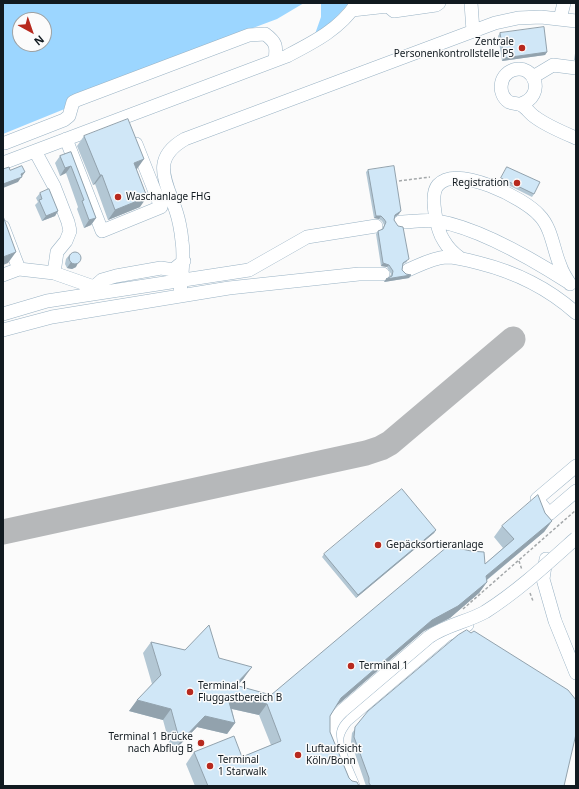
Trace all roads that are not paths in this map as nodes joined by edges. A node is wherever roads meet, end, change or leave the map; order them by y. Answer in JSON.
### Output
{"nodes":[{"id":1,"x":440,"y":3,"type":"edge"},
{"id":2,"x":471,"y":3,"type":"edge"},
{"id":3,"x":564,"y":3,"type":"edge"},
{"id":4,"x":390,"y":5,"type":"edge"},
{"id":5,"x":354,"y":7,"type":"edge"},
{"id":6,"x":560,"y":19,"type":"junction"},
{"id":7,"x":576,"y":21,"type":"edge"},
{"id":8,"x":473,"y":31,"type":"junction"},
{"id":9,"x":275,"y":60,"type":"junction"},
{"id":10,"x":576,"y":68,"type":"edge"},
{"id":11,"x":534,"y":77,"type":"junction"},
{"id":12,"x":521,"y":104,"type":"junction"},
{"id":13,"x":125,"y":116,"type":"junction"},
{"id":14,"x":576,"y":138,"type":"edge"},
{"id":15,"x":66,"y":139,"type":"junction"},
{"id":16,"x":5,"y":143,"type":"dead end"},
{"id":17,"x":34,"y":151,"type":"junction"},
{"id":18,"x":3,"y":163,"type":"edge"},
{"id":19,"x":436,"y":221,"type":"junction"},
{"id":20,"x":400,"y":222,"type":"dead end"},
{"id":21,"x":376,"y":226,"type":"dead end"},
{"id":22,"x":3,"y":227,"type":"edge"},
{"id":23,"x":460,"y":258,"type":"junction"},
{"id":24,"x":184,"y":261,"type":"junction"},
{"id":25,"x":19,"y":269,"type":"junction"},
{"id":26,"x":408,"y":270,"type":"dead end"},
{"id":27,"x":54,"y":273,"type":"junction"},
{"id":28,"x":383,"y":274,"type":"dead end"},
{"id":29,"x":3,"y":275,"type":"edge"},
{"id":30,"x":181,"y":280,"type":"junction"},
{"id":31,"x":73,"y":281,"type":"junction"},
{"id":32,"x":573,"y":285,"type":"edge"},
{"id":33,"x":180,"y":296,"type":"junction"},
{"id":34,"x":60,"y":299,"type":"junction"},
{"id":35,"x":576,"y":313,"type":"edge"},
{"id":36,"x":3,"y":314,"type":"edge"},
{"id":37,"x":3,"y":330,"type":"edge"},
{"id":38,"x":576,"y":466,"type":"edge"},
{"id":39,"x":576,"y":491,"type":"edge"},
{"id":40,"x":576,"y":533,"type":"edge"},
{"id":41,"x":576,"y":538,"type":"edge"},
{"id":42,"x":546,"y":559,"type":"junction"},
{"id":43,"x":576,"y":672,"type":"edge"},
{"id":44,"x":346,"y":720,"type":"junction"},
{"id":45,"x":348,"y":786,"type":"edge"},
{"id":46,"x":353,"y":786,"type":"edge"},
{"id":47,"x":358,"y":786,"type":"edge"}],
"edges":[{"from":1,"to":4,"type":"street"},
{"from":2,"to":8,"type":"street"},
{"from":3,"to":6,"type":"street"},
{"from":4,"to":5,"type":"street"},
{"from":5,"to":9,"type":"street"},
{"from":6,"to":7,"type":"street"},
{"from":6,"to":8,"type":"street"},
{"from":8,"to":24,"type":"street"},
{"from":9,"to":13,"type":"street"},
{"from":9,"to":16,"type":"street"},
{"from":10,"to":11,"type":"street"},
{"from":11,"to":12,"type":"street"},
{"from":11,"to":12,"type":"street"},
{"from":12,"to":14,"type":"street"},
{"from":13,"to":15,"type":"street"},
{"from":13,"to":15,"type":"street"},
{"from":15,"to":17,"type":"street"},
{"from":17,"to":18,"type":"street"},
{"from":17,"to":27,"type":"street"},
{"from":19,"to":20,"type":"street"},
{"from":19,"to":23,"type":"street"},
{"from":19,"to":32,"type":"street"},
{"from":19,"to":32,"type":"street"},
{"from":21,"to":30,"type":"street"},
{"from":22,"to":25,"type":"street"},
{"from":23,"to":26,"type":"street"},
{"from":23,"to":35,"type":"street"},
{"from":24,"to":30,"type":"street"},
{"from":24,"to":31,"type":"street"},
{"from":25,"to":27,"type":"street"},
{"from":25,"to":29,"type":"street"},
{"from":27,"to":31,"type":"street"},
{"from":28,"to":33,"type":"street"},
{"from":30,"to":33,"type":"street"},
{"from":30,"to":34,"type":"street"},
{"from":31,"to":34,"type":"street"},
{"from":33,"to":37,"type":"street"},
{"from":34,"to":36,"type":"street"},
{"from":38,"to":39,"type":"street"},
{"from":40,"to":42,"type":"street"},
{"from":41,"to":45,"type":"street","bridge":true},
{"from":42,"to":43,"type":"street"},
{"from":42,"to":44,"type":"street"},
{"from":44,"to":46,"type":"street"},
{"from":44,"to":47,"type":"street"}]}
